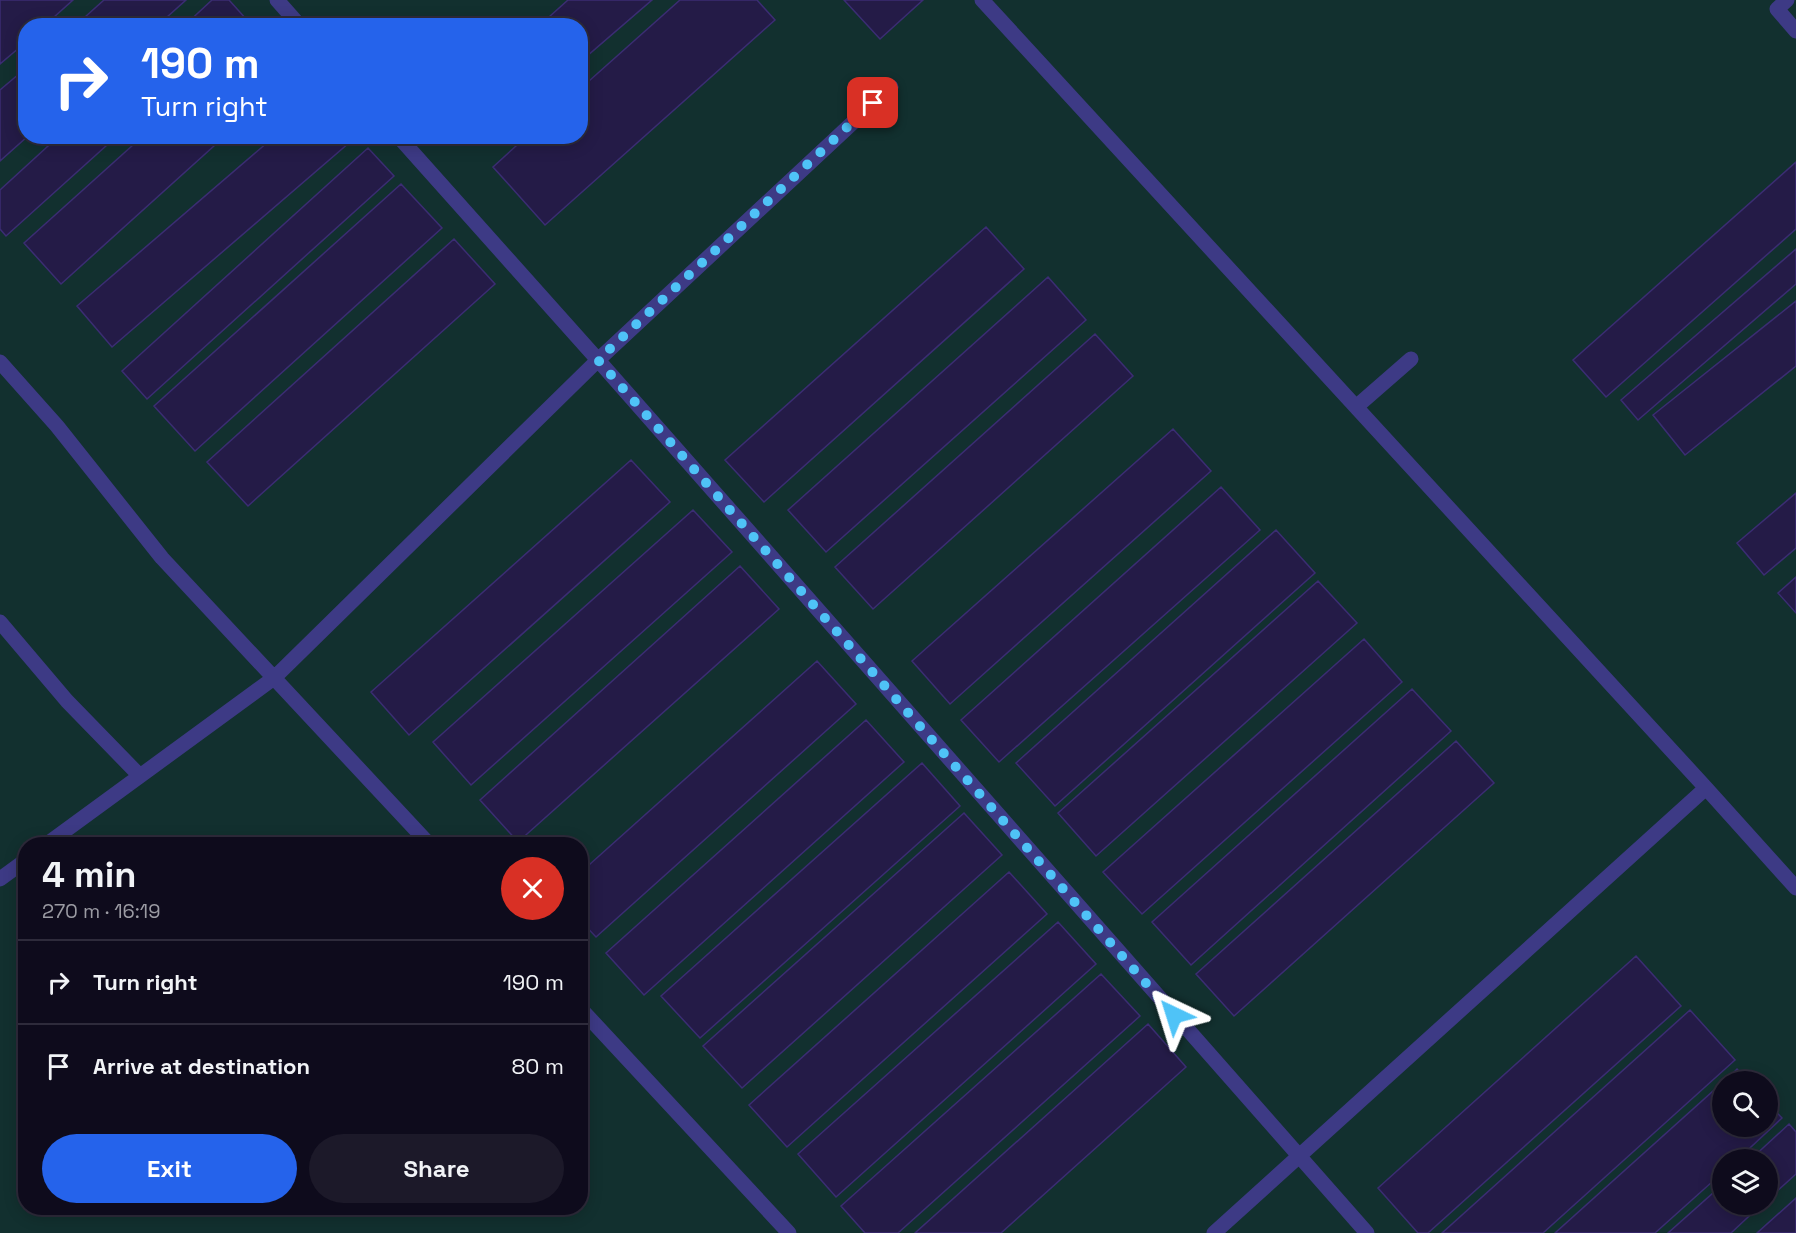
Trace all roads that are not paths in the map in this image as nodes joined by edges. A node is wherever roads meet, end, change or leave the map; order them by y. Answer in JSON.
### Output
{"nodes":[{"id":1,"x":277,"y":0,"type":"edge"},
{"id":2,"x":982,"y":0,"type":"edge"},
{"id":3,"x":1787,"y":0,"type":"edge"},
{"id":4,"x":293,"y":18,"type":"edge"},
{"id":5,"x":1796,"y":31,"type":"edge"},
{"id":6,"x":891,"y":87,"type":"dead end"},
{"id":7,"x":406,"y":144,"type":"edge"},
{"id":8,"x":1411,"y":359,"type":"dead end"},
{"id":9,"x":598,"y":360,"type":"junction"},
{"id":10,"x":0,"y":362,"type":"edge"},
{"id":11,"x":1356,"y":407,"type":"junction"},
{"id":12,"x":0,"y":622,"type":"edge"},
{"id":13,"x":274,"y":678,"type":"junction"},
{"id":14,"x":140,"y":776,"type":"junction"},
{"id":15,"x":1706,"y":788,"type":"junction"},
{"id":16,"x":57,"y":837,"type":"edge"},
{"id":17,"x":422,"y":837,"type":"edge"},
{"id":18,"x":18,"y":866,"type":"edge"},
{"id":19,"x":0,"y":879,"type":"edge"},
{"id":20,"x":1796,"y":888,"type":"edge"},
{"id":21,"x":588,"y":1017,"type":"edge"},
{"id":22,"x":1299,"y":1156,"type":"junction"},
{"id":23,"x":789,"y":1233,"type":"edge"},
{"id":24,"x":1214,"y":1233,"type":"edge"},
{"id":25,"x":1367,"y":1233,"type":"edge"}],
"edges":[{"from":1,"to":4,"type":"lane"},
{"from":2,"to":11,"type":"lane"},
{"from":3,"to":5,"type":"lane"},
{"from":6,"to":9,"type":"lane"},
{"from":7,"to":9,"type":"lane"},
{"from":8,"to":11,"type":"lane"},
{"from":9,"to":13,"type":"lane"},
{"from":9,"to":22,"type":"lane"},
{"from":10,"to":13,"type":"lane"},
{"from":11,"to":15,"type":"lane"},
{"from":12,"to":14,"type":"lane"},
{"from":13,"to":14,"type":"lane"},
{"from":13,"to":17,"type":"lane"},
{"from":14,"to":16,"type":"lane"},
{"from":15,"to":20,"type":"lane"},
{"from":15,"to":22,"type":"lane"},
{"from":18,"to":19,"type":"lane"},
{"from":21,"to":23,"type":"lane"},
{"from":22,"to":24,"type":"lane"},
{"from":22,"to":25,"type":"lane"}]}
